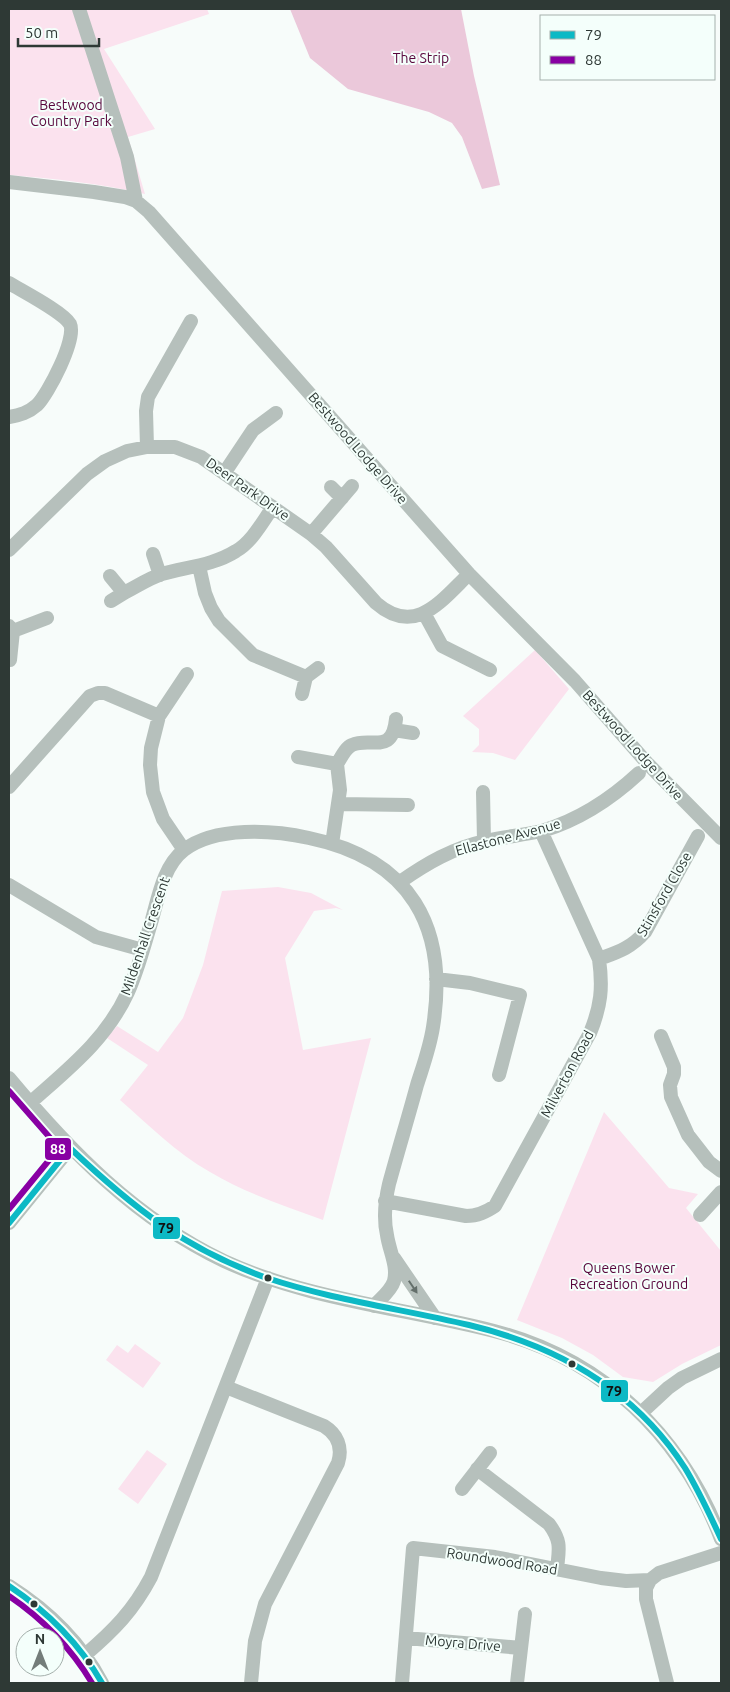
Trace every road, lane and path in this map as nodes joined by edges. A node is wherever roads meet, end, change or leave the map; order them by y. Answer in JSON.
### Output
{"nodes":[{"id":1,"x":79,"y":9,"type":"edge"},
{"id":2,"x":9,"y":182,"type":"edge"},
{"id":3,"x":136,"y":201,"type":"junction"},
{"id":4,"x":9,"y":283,"type":"edge"},
{"id":5,"x":191,"y":321,"type":"dead end"},
{"id":6,"x":276,"y":413,"type":"dead end"},
{"id":7,"x":9,"y":417,"type":"edge"},
{"id":8,"x":147,"y":447,"type":"junction"},
{"id":9,"x":225,"y":472,"type":"junction"},
{"id":10,"x":331,"y":486,"type":"dead end"},
{"id":11,"x":352,"y":486,"type":"dead end"},
{"id":12,"x":342,"y":498,"type":"junction"},
{"id":13,"x":273,"y":506,"type":"junction"},
{"id":14,"x":311,"y":534,"type":"junction"},
{"id":15,"x":9,"y":550,"type":"edge"},
{"id":16,"x":153,"y":554,"type":"dead end"},
{"id":17,"x":199,"y":566,"type":"junction"},
{"id":18,"x":469,"y":574,"type":"junction"},
{"id":19,"x":160,"y":575,"type":"junction"},
{"id":20,"x":110,"y":576,"type":"dead end"},
{"id":21,"x":124,"y":593,"type":"junction"},
{"id":22,"x":111,"y":601,"type":"dead end"},
{"id":23,"x":424,"y":613,"type":"junction"},
{"id":24,"x":47,"y":618,"type":"dead end"},
{"id":25,"x":11,"y":628,"type":"edge"},
{"id":26,"x":475,"y":647,"type":"dead end"},
{"id":27,"x":10,"y":660,"type":"edge"},
{"id":28,"x":470,"y":660,"type":"junction"},
{"id":29,"x":318,"y":668,"type":"dead end"},
{"id":30,"x":490,"y":670,"type":"dead end"},
{"id":31,"x":186,"y":674,"type":"dead end"},
{"id":32,"x":306,"y":677,"type":"junction"},
{"id":33,"x":302,"y":694,"type":"dead end"},
{"id":34,"x":159,"y":716,"type":"junction"},
{"id":35,"x":413,"y":733,"type":"dead end"},
{"id":36,"x":298,"y":757,"type":"dead end"},
{"id":37,"x":337,"y":764,"type":"junction"},
{"id":38,"x":639,"y":773,"type":"dead end"},
{"id":39,"x":9,"y":787,"type":"edge"},
{"id":40,"x":488,"y":799,"type":"dead end"},
{"id":41,"x":340,"y":804,"type":"junction"},
{"id":42,"x":408,"y":805,"type":"dead end"},
{"id":43,"x":541,"y":831,"type":"junction"},
{"id":44,"x":698,"y":836,"type":"dead end"},
{"id":45,"x":721,"y":838,"type":"edge"},
{"id":46,"x":484,"y":841,"type":"junction"},
{"id":47,"x":332,"y":844,"type":"junction"},
{"id":48,"x":184,"y":850,"type":"junction"},
{"id":49,"x":400,"y":882,"type":"junction"},
{"id":50,"x":9,"y":885,"type":"edge"},
{"id":51,"x":143,"y":950,"type":"junction"},
{"id":52,"x":599,"y":959,"type":"junction"},
{"id":53,"x":436,"y":979,"type":"junction"},
{"id":54,"x":661,"y":1036,"type":"dead end"},
{"id":55,"x":499,"y":1075,"type":"dead end"},
{"id":56,"x":9,"y":1078,"type":"edge"},
{"id":57,"x":30,"y":1104,"type":"junction"},
{"id":58,"x":70,"y":1148,"type":"junction"},
{"id":59,"x":721,"y":1171,"type":"edge"},
{"id":60,"x":721,"y":1192,"type":"edge"},
{"id":61,"x":385,"y":1201,"type":"junction"},
{"id":62,"x":700,"y":1214,"type":"dead end"},
{"id":63,"x":9,"y":1223,"type":"edge"},
{"id":64,"x":392,"y":1256,"type":"junction"},
{"id":65,"x":268,"y":1278,"type":"junction"},
{"id":66,"x":374,"y":1306,"type":"junction"},
{"id":67,"x":435,"y":1318,"type":"junction"},
{"id":68,"x":721,"y":1359,"type":"edge"},
{"id":69,"x":226,"y":1387,"type":"junction"},
{"id":70,"x":641,"y":1413,"type":"junction"},
{"id":71,"x":490,"y":1453,"type":"dead end"},
{"id":72,"x":478,"y":1469,"type":"junction"},
{"id":73,"x":462,"y":1489,"type":"dead end"},
{"id":74,"x":721,"y":1539,"type":"edge"},
{"id":75,"x":721,"y":1553,"type":"edge"},
{"id":76,"x":557,"y":1570,"type":"junction"},
{"id":77,"x":650,"y":1580,"type":"junction"},
{"id":78,"x":9,"y":1586,"type":"edge"},
{"id":79,"x":525,"y":1614,"type":"dead end"},
{"id":80,"x":406,"y":1638,"type":"junction"},
{"id":81,"x":521,"y":1648,"type":"junction"},
{"id":82,"x":85,"y":1655,"type":"junction"},
{"id":83,"x":102,"y":1683,"type":"edge"},
{"id":84,"x":251,"y":1683,"type":"edge"},
{"id":85,"x":402,"y":1683,"type":"edge"},
{"id":86,"x":517,"y":1683,"type":"edge"},
{"id":87,"x":667,"y":1683,"type":"edge"}],
"edges":[{"from":1,"to":3,"type":"street"},
{"from":2,"to":3,"type":"street"},
{"from":3,"to":18,"type":"street","name":"Bestwood Lodge Drive"},
{"from":4,"to":7,"type":"street"},
{"from":5,"to":8,"type":"street"},
{"from":6,"to":9,"type":"street"},
{"from":8,"to":9,"type":"street","name":"Deer Park Drive"},
{"from":8,"to":15,"type":"street","name":"Deer Park Drive"},
{"from":9,"to":13,"type":"street","name":"Deer Park Drive"},
{"from":10,"to":12,"type":"street"},
{"from":11,"to":12,"type":"street"},
{"from":12,"to":14,"type":"street"},
{"from":13,"to":14,"type":"street","name":"Deer Park Drive"},
{"from":13,"to":17,"type":"street"},
{"from":14,"to":23,"type":"street","name":"Deer Park Drive"},
{"from":16,"to":19,"type":"street"},
{"from":17,"to":19,"type":"street"},
{"from":17,"to":32,"type":"street"},
{"from":18,"to":23,"type":"street","name":"Deer Park Drive"},
{"from":18,"to":45,"type":"street","name":"Bestwood Lodge Drive"},
{"from":19,"to":21,"type":"street"},
{"from":20,"to":21,"type":"street"},
{"from":21,"to":22,"type":"street"},
{"from":23,"to":28,"type":"street"},
{"from":24,"to":25,"type":"street"},
{"from":25,"to":27,"type":"street"},
{"from":26,"to":28,"type":"street"},
{"from":28,"to":30,"type":"street"},
{"from":29,"to":32,"type":"street"},
{"from":31,"to":34,"type":"street"},
{"from":32,"to":33,"type":"street"},
{"from":34,"to":39,"type":"street"},
{"from":34,"to":48,"type":"street"},
{"from":35,"to":37,"type":"street"},
{"from":36,"to":37,"type":"street"},
{"from":37,"to":41,"type":"street"},
{"from":38,"to":43,"type":"street","name":"Ellastone Avenue"},
{"from":40,"to":46,"type":"street"},
{"from":41,"to":42,"type":"street"},
{"from":41,"to":47,"type":"street"},
{"from":43,"to":46,"type":"street","name":"Ellastone Avenue"},
{"from":43,"to":52,"type":"street","name":"Milverton Road"},
{"from":44,"to":52,"type":"street","name":"Stinsford Close"},
{"from":46,"to":49,"type":"street","name":"Ellastone Avenue"},
{"from":47,"to":48,"type":"street","name":"Mildenhall Crescent"},
{"from":47,"to":49,"type":"street","name":"Mildenhall Crescent"},
{"from":48,"to":51,"type":"street","name":"Mildenhall Crescent"},
{"from":49,"to":53,"type":"street","name":"Mildenhall Crescent"},
{"from":50,"to":51,"type":"street"},
{"from":51,"to":57,"type":"street","name":"Mildenhall Crescent"},
{"from":52,"to":61,"type":"street","name":"Milverton Road"},
{"from":53,"to":55,"type":"street"},
{"from":53,"to":61,"type":"street","name":"Mildenhall Crescent"},
{"from":54,"to":59,"type":"street"},
{"from":56,"to":57,"type":"street"},
{"from":57,"to":58,"type":"street"},
{"from":58,"to":63,"type":"street"},
{"from":58,"to":65,"type":"street"},
{"from":60,"to":62,"type":"street"},
{"from":61,"to":64,"type":"street","name":"Mildenhall Crescent"},
{"from":64,"to":66,"type":"street","name":"Mildenhall Crescent"},
{"from":64,"to":67,"type":"street","name":"Mildenhall Crescent","one_way":true},
{"from":65,"to":66,"type":"street"},
{"from":65,"to":69,"type":"street"},
{"from":66,"to":67,"type":"street"},
{"from":67,"to":70,"type":"street"},
{"from":68,"to":70,"type":"street"},
{"from":69,"to":82,"type":"street"},
{"from":69,"to":84,"type":"street"},
{"from":70,"to":74,"type":"street"},
{"from":71,"to":72,"type":"street"},
{"from":72,"to":73,"type":"street"},
{"from":72,"to":76,"type":"street"},
{"from":75,"to":77,"type":"street","name":"Roundwood Road"},
{"from":76,"to":77,"type":"street","name":"Roundwood Road"},
{"from":76,"to":80,"type":"street","name":"Roundwood Road"},
{"from":77,"to":87,"type":"street"},
{"from":78,"to":82,"type":"street"},
{"from":79,"to":81,"type":"street","name":"Moyra Drive"},
{"from":80,"to":81,"type":"street","name":"Moyra Drive"},
{"from":80,"to":85,"type":"street","name":"Roundwood Road"},
{"from":81,"to":86,"type":"street","name":"Moyra Drive"},
{"from":82,"to":83,"type":"street"}]}
